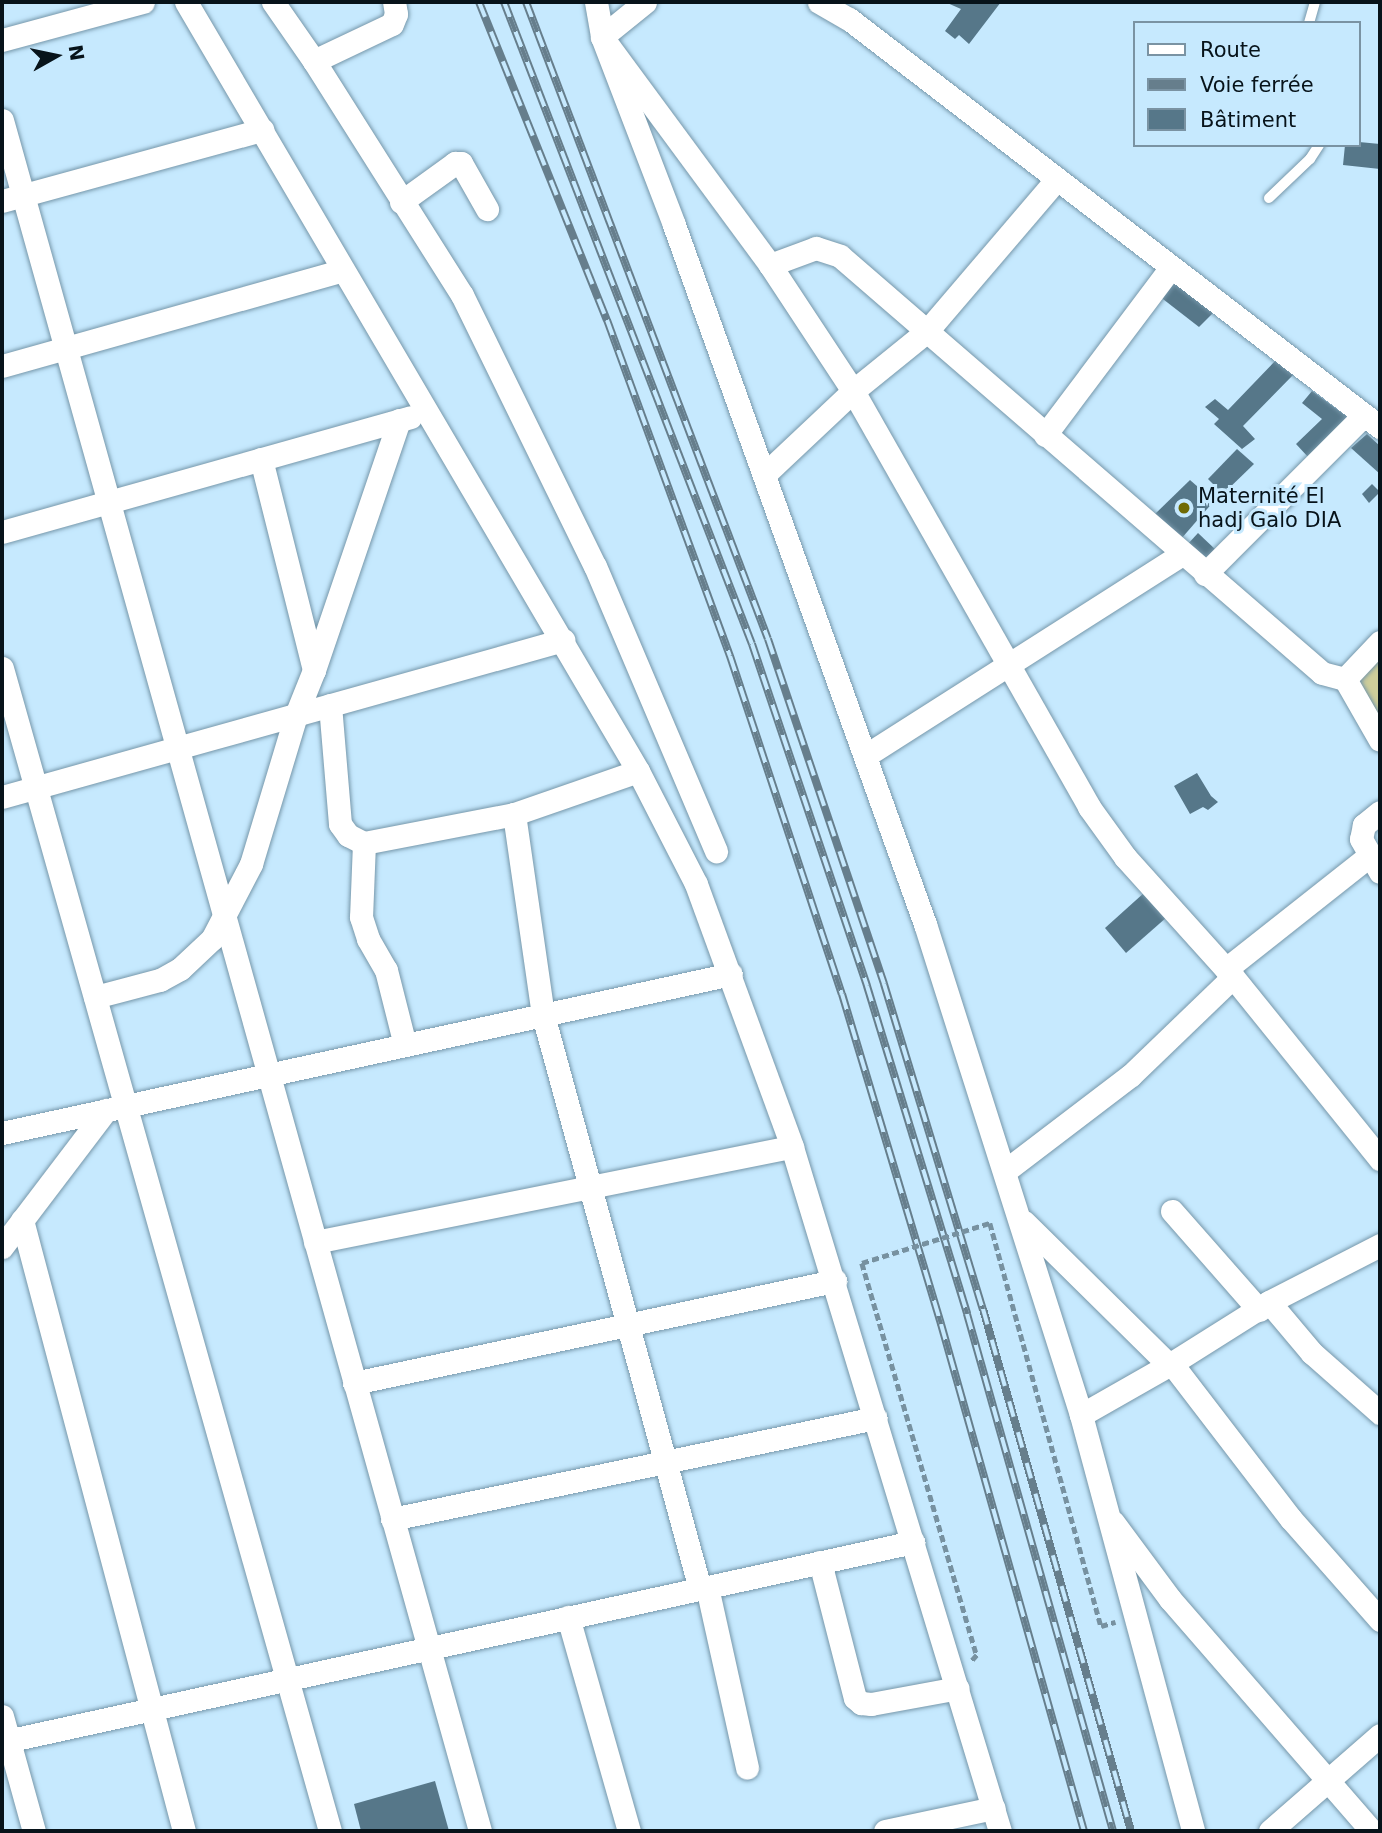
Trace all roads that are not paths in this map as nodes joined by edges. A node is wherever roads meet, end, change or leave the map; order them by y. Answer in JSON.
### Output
{"nodes":[{"id":1,"x":143,"y":2,"type":"edge"},
{"id":2,"x":186,"y":2,"type":"edge"},
{"id":3,"x":273,"y":2,"type":"edge"},
{"id":4,"x":394,"y":2,"type":"edge"},
{"id":5,"x":596,"y":2,"type":"edge"},
{"id":6,"x":645,"y":2,"type":"edge"},
{"id":7,"x":819,"y":2,"type":"edge"},
{"id":8,"x":1315,"y":2,"type":"edge"},
{"id":9,"x":1310,"y":21,"type":"edge"},
{"id":10,"x":601,"y":37,"type":"junction"},
{"id":11,"x":2,"y":40,"type":"edge"},
{"id":12,"x":314,"y":61,"type":"junction"},
{"id":13,"x":2,"y":120,"type":"edge"},
{"id":14,"x":262,"y":130,"type":"junction"},
{"id":15,"x":1318,"y":147,"type":"edge"},
{"id":16,"x":1057,"y":179,"type":"junction"},
{"id":17,"x":1269,"y":198,"type":"dead end"},
{"id":18,"x":12,"y":199,"type":"edge"},
{"id":19,"x":401,"y":202,"type":"junction"},
{"id":20,"x":487,"y":209,"type":"dead end"},
{"id":21,"x":770,"y":265,"type":"junction"},
{"id":22,"x":1171,"y":267,"type":"junction"},
{"id":23,"x":343,"y":270,"type":"junction"},
{"id":24,"x":927,"y":331,"type":"junction"},
{"id":25,"x":65,"y":348,"type":"junction"},
{"id":26,"x":2,"y":366,"type":"edge"},
{"id":27,"x":853,"y":391,"type":"junction"},
{"id":28,"x":430,"y":412,"type":"junction"},
{"id":29,"x":399,"y":421,"type":"junction"},
{"id":30,"x":1372,"y":421,"type":"edge"},
{"id":31,"x":1045,"y":435,"type":"junction"},
{"id":32,"x":261,"y":459,"type":"junction"},
{"id":33,"x":765,"y":474,"type":"junction"},
{"id":34,"x":108,"y":502,"type":"junction"},
{"id":35,"x":2,"y":532,"type":"edge"},
{"id":36,"x":1182,"y":554,"type":"junction"},
{"id":37,"x":1205,"y":574,"type":"junction"},
{"id":38,"x":563,"y":640,"type":"junction"},
{"id":39,"x":1380,"y":642,"type":"edge"},
{"id":40,"x":1008,"y":665,"type":"junction"},
{"id":41,"x":2,"y":668,"type":"edge"},
{"id":42,"x":314,"y":670,"type":"junction"},
{"id":43,"x":1345,"y":679,"type":"junction"},
{"id":44,"x":330,"y":705,"type":"junction"},
{"id":45,"x":296,"y":715,"type":"junction"},
{"id":46,"x":1380,"y":740,"type":"edge"},
{"id":47,"x":177,"y":748,"type":"junction"},
{"id":48,"x":865,"y":756,"type":"junction"},
{"id":49,"x":638,"y":771,"type":"junction"},
{"id":50,"x":36,"y":788,"type":"junction"},
{"id":51,"x":2,"y":797,"type":"edge"},
{"id":52,"x":1380,"y":812,"type":"edge"},
{"id":53,"x":514,"y":814,"type":"junction"},
{"id":54,"x":364,"y":843,"type":"junction"},
{"id":55,"x":716,"y":851,"type":"dead end"},
{"id":56,"x":1375,"y":864,"type":"edge"},
{"id":57,"x":224,"y":916,"type":"junction"},
{"id":58,"x":1229,"y":973,"type":"junction"},
{"id":59,"x":731,"y":974,"type":"junction"},
{"id":60,"x":94,"y":997,"type":"junction"},
{"id":61,"x":543,"y":1015,"type":"junction"},
{"id":62,"x":405,"y":1045,"type":"junction"},
{"id":63,"x":268,"y":1075,"type":"junction"},
{"id":64,"x":116,"y":1108,"type":"junction"},
{"id":65,"x":2,"y":1133,"type":"edge"},
{"id":66,"x":792,"y":1147,"type":"junction"},
{"id":67,"x":1380,"y":1159,"type":"edge"},
{"id":68,"x":1005,"y":1171,"type":"junction"},
{"id":69,"x":589,"y":1185,"type":"junction"},
{"id":70,"x":1172,"y":1211,"type":"dead end"},
{"id":71,"x":1019,"y":1217,"type":"junction"},
{"id":72,"x":22,"y":1220,"type":"junction"},
{"id":73,"x":315,"y":1242,"type":"junction"},
{"id":74,"x":1380,"y":1245,"type":"edge"},
{"id":75,"x":2,"y":1247,"type":"edge"},
{"id":76,"x":835,"y":1281,"type":"junction"},
{"id":77,"x":1264,"y":1306,"type":"junction"},
{"id":78,"x":628,"y":1325,"type":"junction"},
{"id":79,"x":1170,"y":1365,"type":"junction"},
{"id":80,"x":354,"y":1383,"type":"junction"},
{"id":81,"x":1380,"y":1413,"type":"edge"},
{"id":82,"x":1080,"y":1415,"type":"junction"},
{"id":83,"x":876,"y":1418,"type":"junction"},
{"id":84,"x":665,"y":1462,"type":"junction"},
{"id":85,"x":1103,"y":1508,"type":"junction"},
{"id":86,"x":393,"y":1519,"type":"junction"},
{"id":87,"x":913,"y":1542,"type":"junction"},
{"id":88,"x":820,"y":1562,"type":"junction"},
{"id":89,"x":703,"y":1588,"type":"junction"},
{"id":90,"x":568,"y":1618,"type":"junction"},
{"id":91,"x":1380,"y":1620,"type":"edge"},
{"id":92,"x":429,"y":1648,"type":"junction"},
{"id":93,"x":288,"y":1679,"type":"junction"},
{"id":94,"x":958,"y":1688,"type":"junction"},
{"id":95,"x":150,"y":1709,"type":"junction"},
{"id":96,"x":2,"y":1716,"type":"edge"},
{"id":97,"x":1380,"y":1735,"type":"edge"},
{"id":98,"x":5,"y":1741,"type":"edge"},
{"id":99,"x":747,"y":1768,"type":"dead end"},
{"id":100,"x":1329,"y":1781,"type":"junction"},
{"id":101,"x":994,"y":1808,"type":"junction"},
{"id":102,"x":931,"y":1826,"type":"edge"},
{"id":103,"x":34,"y":1831,"type":"edge"},
{"id":104,"x":184,"y":1831,"type":"edge"},
{"id":105,"x":330,"y":1831,"type":"edge"},
{"id":106,"x":480,"y":1831,"type":"edge"},
{"id":107,"x":629,"y":1831,"type":"edge"},
{"id":108,"x":885,"y":1831,"type":"edge"},
{"id":109,"x":1000,"y":1831,"type":"edge"},
{"id":110,"x":1193,"y":1831,"type":"edge"},
{"id":111,"x":1270,"y":1831,"type":"edge"},
{"id":112,"x":1371,"y":1831,"type":"edge"}],
"edges":[{"from":1,"to":11,"type":"street"},
{"from":2,"to":14,"type":"street"},
{"from":3,"to":12,"type":"street"},
{"from":4,"to":12,"type":"street"},
{"from":5,"to":10,"type":"street"},
{"from":6,"to":10,"type":"street"},
{"from":7,"to":16,"type":"street"},
{"from":8,"to":9,"type":"lane"},
{"from":10,"to":21,"type":"street"},
{"from":10,"to":33,"type":"street"},
{"from":12,"to":19,"type":"street"},
{"from":13,"to":18,"type":"street"},
{"from":14,"to":18,"type":"street"},
{"from":14,"to":23,"type":"street"},
{"from":15,"to":17,"type":"lane"},
{"from":16,"to":22,"type":"street"},
{"from":16,"to":24,"type":"street"},
{"from":18,"to":25,"type":"street"},
{"from":19,"to":20,"type":"street"},
{"from":19,"to":55,"type":"street"},
{"from":21,"to":24,"type":"street"},
{"from":21,"to":27,"type":"street"},
{"from":22,"to":30,"type":"street"},
{"from":22,"to":31,"type":"street"},
{"from":23,"to":25,"type":"street"},
{"from":23,"to":28,"type":"street"},
{"from":24,"to":27,"type":"street"},
{"from":24,"to":31,"type":"street"},
{"from":25,"to":26,"type":"street"},
{"from":25,"to":34,"type":"street"},
{"from":27,"to":33,"type":"street"},
{"from":27,"to":40,"type":"street"},
{"from":28,"to":29,"type":"street"},
{"from":28,"to":38,"type":"street"},
{"from":29,"to":32,"type":"street"},
{"from":29,"to":42,"type":"street"},
{"from":30,"to":37,"type":"street"},
{"from":31,"to":36,"type":"street"},
{"from":32,"to":34,"type":"street"},
{"from":32,"to":42,"type":"street"},
{"from":33,"to":48,"type":"street"},
{"from":34,"to":35,"type":"street"},
{"from":34,"to":47,"type":"street"},
{"from":36,"to":37,"type":"street"},
{"from":36,"to":40,"type":"street"},
{"from":37,"to":43,"type":"street"},
{"from":38,"to":44,"type":"street"},
{"from":38,"to":49,"type":"street"},
{"from":39,"to":43,"type":"street"},
{"from":40,"to":48,"type":"street"},
{"from":40,"to":58,"type":"street"},
{"from":41,"to":50,"type":"street"},
{"from":42,"to":45,"type":"street"},
{"from":43,"to":46,"type":"street"},
{"from":44,"to":45,"type":"street"},
{"from":44,"to":54,"type":"street"},
{"from":45,"to":47,"type":"street"},
{"from":45,"to":57,"type":"street"},
{"from":47,"to":50,"type":"street"},
{"from":47,"to":57,"type":"street"},
{"from":48,"to":68,"type":"street"},
{"from":49,"to":53,"type":"street"},
{"from":49,"to":59,"type":"street"},
{"from":50,"to":51,"type":"street"},
{"from":50,"to":60,"type":"street"},
{"from":52,"to":56,"type":"street"},
{"from":53,"to":54,"type":"street"},
{"from":53,"to":61,"type":"street"},
{"from":54,"to":62,"type":"street"},
{"from":56,"to":58,"type":"street"},
{"from":57,"to":60,"type":"street"},
{"from":57,"to":63,"type":"street"},
{"from":58,"to":67,"type":"street"},
{"from":58,"to":68,"type":"street"},
{"from":59,"to":61,"type":"street"},
{"from":59,"to":66,"type":"street"},
{"from":60,"to":64,"type":"street"},
{"from":61,"to":62,"type":"street"},
{"from":61,"to":69,"type":"street"},
{"from":62,"to":63,"type":"street"},
{"from":63,"to":64,"type":"street"},
{"from":63,"to":73,"type":"street"},
{"from":64,"to":65,"type":"street"},
{"from":64,"to":72,"type":"street"},
{"from":64,"to":93,"type":"street"},
{"from":66,"to":69,"type":"street"},
{"from":66,"to":76,"type":"street"},
{"from":68,"to":71,"type":"street"},
{"from":69,"to":73,"type":"street"},
{"from":69,"to":78,"type":"street"},
{"from":70,"to":77,"type":"street"},
{"from":71,"to":79,"type":"street"},
{"from":71,"to":82,"type":"street"},
{"from":72,"to":75,"type":"street"},
{"from":72,"to":95,"type":"street"},
{"from":73,"to":80,"type":"street"},
{"from":74,"to":77,"type":"street"},
{"from":76,"to":78,"type":"street"},
{"from":76,"to":83,"type":"street"},
{"from":77,"to":79,"type":"street"},
{"from":77,"to":81,"type":"street"},
{"from":78,"to":80,"type":"street"},
{"from":78,"to":84,"type":"street"},
{"from":79,"to":82,"type":"street"},
{"from":79,"to":91,"type":"street"},
{"from":80,"to":86,"type":"street"},
{"from":82,"to":85,"type":"street"},
{"from":83,"to":84,"type":"street"},
{"from":83,"to":87,"type":"street"},
{"from":84,"to":86,"type":"street"},
{"from":84,"to":89,"type":"street"},
{"from":85,"to":100,"type":"street"},
{"from":85,"to":110,"type":"street"},
{"from":86,"to":92,"type":"street"},
{"from":87,"to":88,"type":"street"},
{"from":87,"to":94,"type":"street"},
{"from":88,"to":89,"type":"street"},
{"from":88,"to":94,"type":"street"},
{"from":89,"to":90,"type":"street"},
{"from":89,"to":99,"type":"street"},
{"from":90,"to":92,"type":"street"},
{"from":90,"to":107,"type":"street"},
{"from":92,"to":93,"type":"street"},
{"from":92,"to":106,"type":"street"},
{"from":93,"to":95,"type":"street"},
{"from":93,"to":105,"type":"street"},
{"from":94,"to":101,"type":"street"},
{"from":95,"to":98,"type":"street"},
{"from":95,"to":104,"type":"street"},
{"from":96,"to":98,"type":"street"},
{"from":97,"to":100,"type":"street"},
{"from":98,"to":103,"type":"street"},
{"from":100,"to":111,"type":"street"},
{"from":100,"to":112,"type":"street"},
{"from":101,"to":102,"type":"street"},
{"from":101,"to":109,"type":"street"},
{"from":102,"to":108,"type":"street"}]}
